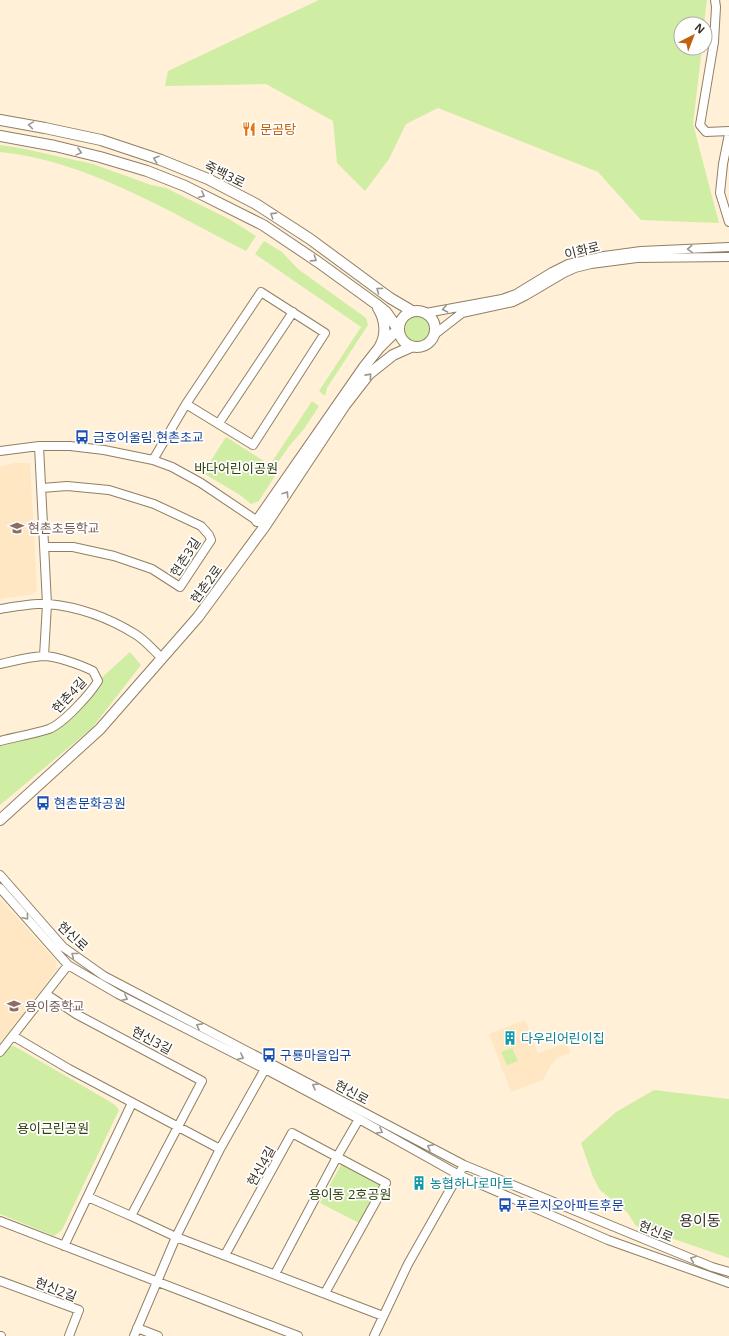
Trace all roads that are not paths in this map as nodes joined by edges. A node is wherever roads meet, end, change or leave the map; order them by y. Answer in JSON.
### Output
{"nodes":[{"id":1,"x":714,"y":0,"type":"edge"},
{"id":2,"x":0,"y":120,"type":"edge"},
{"id":3,"x":729,"y":132,"type":"edge"},
{"id":4,"x":0,"y":136,"type":"edge"},
{"id":5,"x":729,"y":153,"type":"edge"},
{"id":6,"x":729,"y":208,"type":"edge"},
{"id":7,"x":729,"y":222,"type":"edge"},
{"id":8,"x":729,"y":247,"type":"edge"},
{"id":9,"x":729,"y":257,"type":"edge"},
{"id":10,"x":376,"y":304,"type":"junction"},
{"id":11,"x":412,"y":311,"type":"junction"},
{"id":12,"x":292,"y":312,"type":"junction"},
{"id":13,"x":426,"y":313,"type":"junction"},
{"id":14,"x":398,"y":329,"type":"junction"},
{"id":15,"x":435,"y":334,"type":"junction"},
{"id":16,"x":411,"y":346,"type":"junction"},
{"id":17,"x":379,"y":348,"type":"junction"},
{"id":18,"x":186,"y":404,"type":"junction"},
{"id":19,"x":219,"y":423,"type":"junction"},
{"id":20,"x":39,"y":446,"type":"junction"},
{"id":21,"x":0,"y":451,"type":"edge"},
{"id":22,"x":153,"y":460,"type":"junction"},
{"id":23,"x":42,"y":488,"type":"junction"},
{"id":24,"x":261,"y":524,"type":"junction"},
{"id":25,"x":44,"y":547,"type":"junction"},
{"id":26,"x":47,"y":604,"type":"junction"},
{"id":27,"x":0,"y":609,"type":"edge"},
{"id":28,"x":44,"y":656,"type":"junction"},
{"id":29,"x":162,"y":658,"type":"junction"},
{"id":30,"x":0,"y":664,"type":"edge"},
{"id":31,"x":0,"y":741,"type":"edge"},
{"id":32,"x":0,"y":820,"type":"edge"},
{"id":33,"x":0,"y":875,"type":"edge"},
{"id":34,"x":0,"y":888,"type":"edge"},
{"id":35,"x":68,"y":965,"type":"junction"},
{"id":36,"x":46,"y":994,"type":"junction"},
{"id":37,"x":13,"y":1036,"type":"junction"},
{"id":38,"x":0,"y":1052,"type":"edge"},
{"id":39,"x":265,"y":1069,"type":"junction"},
{"id":40,"x":132,"y":1103,"type":"junction"},
{"id":41,"x":359,"y":1119,"type":"junction"},
{"id":42,"x":178,"y":1126,"type":"junction"},
{"id":43,"x":220,"y":1149,"type":"junction"},
{"id":44,"x":337,"y":1157,"type":"junction"},
{"id":45,"x":464,"y":1165,"type":"junction"},
{"id":46,"x":459,"y":1175,"type":"junction"},
{"id":47,"x":88,"y":1197,"type":"junction"},
{"id":48,"x":131,"y":1216,"type":"junction"},
{"id":49,"x":0,"y":1222,"type":"edge"},
{"id":50,"x":176,"y":1236,"type":"junction"},
{"id":51,"x":64,"y":1246,"type":"junction"},
{"id":52,"x":225,"y":1255,"type":"junction"},
{"id":53,"x":729,"y":1272,"type":"edge"},
{"id":54,"x":275,"y":1274,"type":"junction"},
{"id":55,"x":0,"y":1281,"type":"edge"},
{"id":56,"x":156,"y":1282,"type":"junction"},
{"id":57,"x":729,"y":1283,"type":"edge"},
{"id":58,"x":325,"y":1293,"type":"junction"},
{"id":59,"x":383,"y":1316,"type":"junction"},
{"id":60,"x":137,"y":1328,"type":"junction"},
{"id":61,"x":69,"y":1336,"type":"edge"},
{"id":62,"x":134,"y":1336,"type":"edge"},
{"id":63,"x":158,"y":1336,"type":"edge"},
{"id":64,"x":298,"y":1336,"type":"edge"},
{"id":65,"x":374,"y":1336,"type":"edge"}],
"edges":[{"from":1,"to":3,"type":"street"},
{"from":11,"to":2,"type":"main road","name":"죽백3로","one_way":true},
{"from":3,"to":7,"type":"street"},
{"from":4,"to":10,"type":"main road","one_way":true},
{"from":5,"to":6,"type":"street"},
{"from":8,"to":13,"type":"street","name":"이화로","one_way":true},
{"from":9,"to":15,"type":"street","name":"이화로"},
{"from":10,"to":14,"type":"main road"},
{"from":10,"to":17,"type":"main road"},
{"from":11,"to":13,"type":"main road"},
{"from":11,"to":14,"type":"main road"},
{"from":12,"to":18,"type":"street"},
{"from":12,"to":19,"type":"street"},
{"from":12,"to":19,"type":"street"},
{"from":13,"to":15,"type":"main road"},
{"from":14,"to":16,"type":"main road"},
{"from":14,"to":17,"type":"main road","name":"현촌2로"},
{"from":15,"to":16,"type":"main road"},
{"from":24,"to":16,"type":"main road","name":"현촌2로","one_way":true},
{"from":17,"to":24,"type":"main road","name":"현촌2로"},
{"from":18,"to":19,"type":"street"},
{"from":18,"to":22,"type":"street"},
{"from":20,"to":21,"type":"street"},
{"from":20,"to":22,"type":"street"},
{"from":20,"to":23,"type":"street"},
{"from":22,"to":24,"type":"street"},
{"from":23,"to":25,"type":"street"},
{"from":23,"to":25,"type":"street","name":"현촌3길"},
{"from":24,"to":29,"type":"main road","name":"현촌2로"},
{"from":25,"to":26,"type":"street"},
{"from":26,"to":27,"type":"street"},
{"from":26,"to":28,"type":"street"},
{"from":26,"to":29,"type":"street"},
{"from":28,"to":30,"type":"street","name":"현촌4길"},
{"from":28,"to":31,"type":"street","name":"현촌4길"},
{"from":29,"to":32,"type":"main road","name":"현촌2로"},
{"from":45,"to":33,"type":"street","name":"현신로","one_way":true},
{"from":34,"to":35,"type":"street","name":"현신로","one_way":true},
{"from":35,"to":36,"type":"street"},
{"from":35,"to":39,"type":"street","name":"현신로","one_way":true},
{"from":36,"to":37,"type":"street"},
{"from":36,"to":42,"type":"street","name":"현신3길"},
{"from":37,"to":38,"type":"street"},
{"from":37,"to":40,"type":"street"},
{"from":39,"to":41,"type":"street","name":"현신로"},
{"from":39,"to":43,"type":"street"},
{"from":40,"to":42,"type":"street"},
{"from":40,"to":47,"type":"street"},
{"from":41,"to":44,"type":"street"},
{"from":41,"to":46,"type":"street","name":"현신로","one_way":true},
{"from":42,"to":43,"type":"street"},
{"from":42,"to":48,"type":"street","name":"현신3길"},
{"from":43,"to":50,"type":"street"},
{"from":44,"to":52,"type":"street","name":"현신4길"},
{"from":44,"to":54,"type":"street"},
{"from":44,"to":58,"type":"street","name":"현신4길"},
{"from":45,"to":46,"type":"street"},
{"from":53,"to":45,"type":"street","name":"현신로","one_way":true},
{"from":46,"to":57,"type":"street","name":"현신로"},
{"from":46,"to":59,"type":"street"},
{"from":47,"to":48,"type":"street"},
{"from":47,"to":51,"type":"street"},
{"from":48,"to":50,"type":"street"},
{"from":49,"to":51,"type":"street"},
{"from":50,"to":52,"type":"street"},
{"from":50,"to":56,"type":"street"},
{"from":51,"to":56,"type":"street"},
{"from":52,"to":54,"type":"street"},
{"from":54,"to":58,"type":"street"},
{"from":55,"to":61,"type":"street","name":"현신2길"},
{"from":56,"to":60,"type":"street"},
{"from":56,"to":64,"type":"street"},
{"from":58,"to":59,"type":"street"},
{"from":59,"to":65,"type":"street"},
{"from":60,"to":62,"type":"street"},
{"from":60,"to":63,"type":"street"}]}
